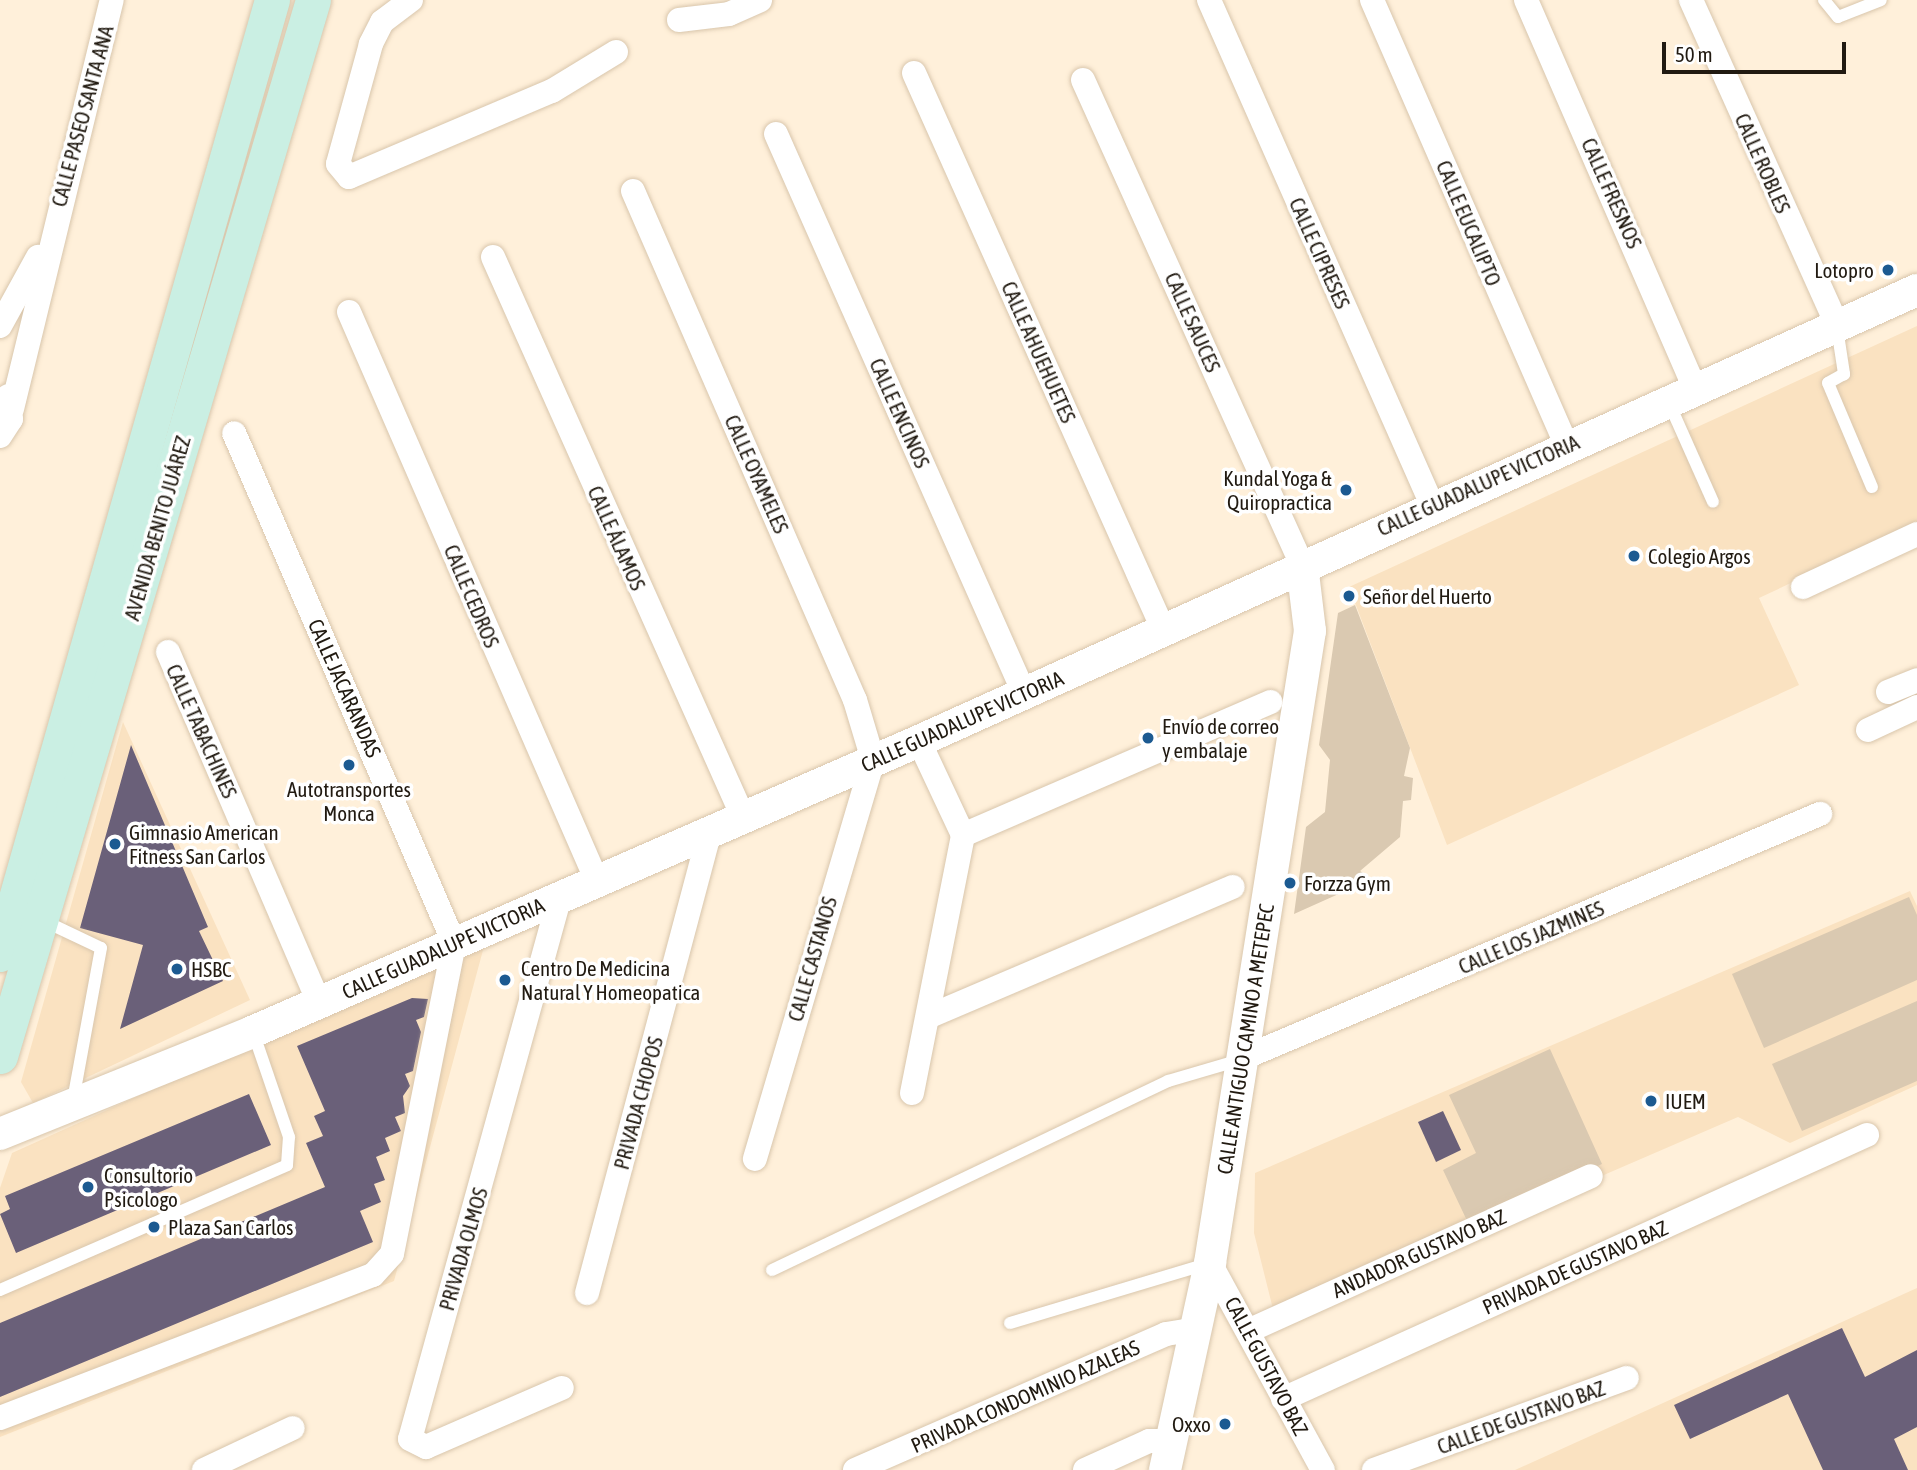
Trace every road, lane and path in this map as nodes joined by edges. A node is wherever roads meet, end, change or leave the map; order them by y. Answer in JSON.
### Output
{"nodes":[{"id":1,"x":112,"y":0,"type":"edge"},
{"id":2,"x":272,"y":0,"type":"edge"},
{"id":3,"x":313,"y":0,"type":"edge"},
{"id":4,"x":411,"y":0,"type":"edge"},
{"id":5,"x":760,"y":0,"type":"edge"},
{"id":6,"x":1209,"y":0,"type":"edge"},
{"id":7,"x":1372,"y":0,"type":"edge"},
{"id":8,"x":1527,"y":0,"type":"edge"},
{"id":9,"x":1691,"y":0,"type":"edge"},
{"id":10,"x":1824,"y":0,"type":"edge"},
{"id":11,"x":1881,"y":0,"type":"edge"},
{"id":12,"x":679,"y":20,"type":"dead end"},
{"id":13,"x":616,"y":52,"type":"dead end"},
{"id":14,"x":914,"y":73,"type":"dead end"},
{"id":15,"x":1083,"y":80,"type":"dead end"},
{"id":16,"x":776,"y":134,"type":"dead end"},
{"id":17,"x":634,"y":191,"type":"dead end"},
{"id":18,"x":51,"y":231,"type":"junction"},
{"id":19,"x":493,"y":257,"type":"dead end"},
{"id":20,"x":1917,"y":290,"type":"edge"},
{"id":21,"x":349,"y":312,"type":"dead end"},
{"id":22,"x":1837,"y":325,"type":"junction"},
{"id":23,"x":0,"y":326,"type":"edge"},
{"id":24,"x":0,"y":387,"type":"edge"},
{"id":25,"x":1681,"y":393,"type":"junction"},
{"id":26,"x":7,"y":424,"type":"edge"},
{"id":27,"x":234,"y":433,"type":"dead end"},
{"id":28,"x":1566,"y":445,"type":"junction"},
{"id":29,"x":0,"y":453,"type":"edge"},
{"id":30,"x":1872,"y":487,"type":"dead end"},
{"id":31,"x":1713,"y":502,"type":"dead end"},
{"id":32,"x":1432,"y":505,"type":"junction"},
{"id":33,"x":1917,"y":534,"type":"edge"},
{"id":34,"x":1302,"y":565,"type":"junction"},
{"id":35,"x":1803,"y":587,"type":"dead end"},
{"id":36,"x":1164,"y":631,"type":"junction"},
{"id":37,"x":168,"y":652,"type":"dead end"},
{"id":38,"x":1917,"y":680,"type":"edge"},
{"id":39,"x":1888,"y":692,"type":"dead end"},
{"id":40,"x":1024,"y":693,"type":"junction"},
{"id":41,"x":1271,"y":702,"type":"dead end"},
{"id":42,"x":1917,"y":707,"type":"edge"},
{"id":43,"x":1868,"y":730,"type":"dead end"},
{"id":44,"x":919,"y":741,"type":"junction"},
{"id":45,"x":873,"y":760,"type":"junction"},
{"id":46,"x":1820,"y":814,"type":"dead end"},
{"id":47,"x":743,"y":817,"type":"junction"},
{"id":48,"x":710,"y":832,"type":"junction"},
{"id":49,"x":963,"y":835,"type":"junction"},
{"id":50,"x":596,"y":879,"type":"junction"},
{"id":51,"x":1233,"y":887,"type":"dead end"},
{"id":52,"x":560,"y":896,"type":"junction"},
{"id":53,"x":42,"y":920,"type":"junction"},
{"id":54,"x":454,"y":943,"type":"junction"},
{"id":55,"x":0,"y":954,"type":"edge"},
{"id":56,"x":319,"y":1002,"type":"junction"},
{"id":57,"x":930,"y":1016,"type":"junction"},
{"id":58,"x":253,"y":1032,"type":"junction"},
{"id":59,"x":0,"y":1056,"type":"edge"},
{"id":60,"x":1241,"y":1059,"type":"junction"},
{"id":61,"x":912,"y":1093,"type":"dead end"},
{"id":62,"x":72,"y":1109,"type":"junction"},
{"id":63,"x":0,"y":1134,"type":"edge"},
{"id":64,"x":1867,"y":1135,"type":"dead end"},
{"id":65,"x":755,"y":1159,"type":"dead end"},
{"id":66,"x":1591,"y":1176,"type":"dead end"},
{"id":67,"x":1210,"y":1263,"type":"junction"},
{"id":68,"x":772,"y":1270,"type":"dead end"},
{"id":69,"x":0,"y":1290,"type":"edge"},
{"id":70,"x":587,"y":1293,"type":"dead end"},
{"id":71,"x":1010,"y":1324,"type":"dead end"},
{"id":72,"x":1197,"y":1329,"type":"junction"},
{"id":73,"x":1248,"y":1331,"type":"junction"},
{"id":74,"x":1627,"y":1378,"type":"dead end"},
{"id":75,"x":562,"y":1388,"type":"dead end"},
{"id":76,"x":1283,"y":1399,"type":"junction"},
{"id":77,"x":0,"y":1418,"type":"edge"},
{"id":78,"x":293,"y":1428,"type":"dead end"},
{"id":79,"x":1168,"y":1456,"type":"edge"},
{"id":80,"x":204,"y":1470,"type":"edge"},
{"id":81,"x":855,"y":1470,"type":"edge"},
{"id":82,"x":1085,"y":1470,"type":"edge"},
{"id":83,"x":1323,"y":1470,"type":"edge"},
{"id":84,"x":1374,"y":1470,"type":"edge"}],
"edges":[{"from":1,"to":18,"type":"street","name":"CALLE PASEO SANTA ANA"},
{"from":2,"to":55,"type":"main road","name":"AVENIDA BENITO JUÁREZ"},
{"from":3,"to":53,"type":"main road","name":"AVENIDA BENITO JUÁREZ"},
{"from":4,"to":13,"type":"street"},
{"from":5,"to":12,"type":"street"},
{"from":6,"to":32,"type":"street","name":"CALLE CIPRESES"},
{"from":7,"to":28,"type":"street","name":"CALLE EUCALIPTO"},
{"from":8,"to":25,"type":"street","name":"CALLE FRESNOS"},
{"from":9,"to":22,"type":"street","name":"CALLE ROBLES"},
{"from":10,"to":11,"type":"lane"},
{"from":14,"to":36,"type":"street","name":"CALLE AHUEHUETES"},
{"from":15,"to":34,"type":"street","name":"CALLE SAUCES"},
{"from":16,"to":40,"type":"street","name":"CALLE ENCINOS"},
{"from":17,"to":45,"type":"street","name":"CALLE OYAMELES"},
{"from":18,"to":23,"type":"street","name":"CALLE PASEO SANTA ANA"},
{"from":18,"to":26,"type":"street","name":"CALLE PASEO SANTA ANA"},
{"from":19,"to":47,"type":"street","name":"CALLE ÁLAMOS"},
{"from":20,"to":22,"type":"street","name":"CALLE GUADALUPE VICTORIA"},
{"from":21,"to":50,"type":"street","name":"CALLE CEDROS"},
{"from":22,"to":25,"type":"street","name":"CALLE GUADALUPE VICTORIA"},
{"from":22,"to":30,"type":"lane"},
{"from":24,"to":26,"type":"street"},
{"from":25,"to":28,"type":"street","name":"CALLE GUADALUPE VICTORIA"},
{"from":25,"to":31,"type":"lane"},
{"from":26,"to":29,"type":"street","name":"CALLE PASEO SANTA ANA"},
{"from":27,"to":54,"type":"street","name":"CALLE JACARANDAS"},
{"from":28,"to":32,"type":"street","name":"CALLE GUADALUPE VICTORIA"},
{"from":32,"to":34,"type":"street","name":"CALLE GUADALUPE VICTORIA"},
{"from":33,"to":35,"type":"street"},
{"from":34,"to":36,"type":"street","name":"CALLE GUADALUPE VICTORIA"},
{"from":34,"to":60,"type":"street","name":"CALLE ANTIGUO CAMINO A METEPEC"},
{"from":36,"to":40,"type":"street","name":"CALLE GUADALUPE VICTORIA"},
{"from":37,"to":56,"type":"street","name":"CALLE TABACHINES"},
{"from":38,"to":39,"type":"street"},
{"from":40,"to":44,"type":"street","name":"CALLE GUADALUPE VICTORIA"},
{"from":41,"to":49,"type":"street"},
{"from":42,"to":43,"type":"street"},
{"from":44,"to":45,"type":"street","name":"CALLE GUADALUPE VICTORIA"},
{"from":44,"to":49,"type":"street"},
{"from":45,"to":47,"type":"street","name":"CALLE GUADALUPE VICTORIA"},
{"from":45,"to":65,"type":"street","name":"CALLE CASTANOS"},
{"from":46,"to":60,"type":"street","name":"CALLE LOS JAZMINES"},
{"from":47,"to":48,"type":"street","name":"CALLE GUADALUPE VICTORIA"},
{"from":48,"to":50,"type":"street","name":"CALLE GUADALUPE VICTORIA"},
{"from":48,"to":70,"type":"street","name":"PRIVADA CHOPOS"},
{"from":49,"to":57,"type":"street"},
{"from":50,"to":52,"type":"street","name":"CALLE GUADALUPE VICTORIA"},
{"from":51,"to":57,"type":"street"},
{"from":52,"to":54,"type":"street","name":"CALLE GUADALUPE VICTORIA"},
{"from":52,"to":75,"type":"street","name":"PRIVADA OLMOS"},
{"from":53,"to":59,"type":"main road","name":"AVENIDA BENITO JUÁREZ"},
{"from":53,"to":62,"type":"lane"},
{"from":54,"to":56,"type":"street","name":"CALLE GUADALUPE VICTORIA"},
{"from":54,"to":77,"type":"street"},
{"from":56,"to":58,"type":"street","name":"CALLE GUADALUPE VICTORIA"},
{"from":57,"to":61,"type":"street"},
{"from":58,"to":62,"type":"street","name":"CALLE GUADALUPE VICTORIA"},
{"from":58,"to":69,"type":"lane"},
{"from":60,"to":67,"type":"street","name":"CALLE ANTIGUO CAMINO A METEPEC"},
{"from":60,"to":68,"type":"lane"},
{"from":62,"to":63,"type":"street","name":"CALLE GUADALUPE VICTORIA"},
{"from":64,"to":76,"type":"street","name":"PRIVADA DE GUSTAVO BAZ"},
{"from":66,"to":73,"type":"street","name":"ANDADOR GUSTAVO BAZ"},
{"from":67,"to":71,"type":"lane"},
{"from":67,"to":72,"type":"street","name":"CALLE ANTIGUO CAMINO A METEPEC"},
{"from":67,"to":73,"type":"street","name":"CALLE GUSTAVO BAZ"},
{"from":72,"to":79,"type":"street","name":"CALLE ANTIGUO CAMINO A METEPEC"},
{"from":72,"to":81,"type":"street","name":"PRIVADA CONDOMINIO AZALEAS"},
{"from":73,"to":76,"type":"street","name":"CALLE GUSTAVO BAZ"},
{"from":74,"to":84,"type":"street","name":"CALLE DE GUSTAVO BAZ"},
{"from":76,"to":83,"type":"street","name":"CALLE GUSTAVO BAZ"},
{"from":78,"to":80,"type":"street"},
{"from":79,"to":82,"type":"street"}]}
